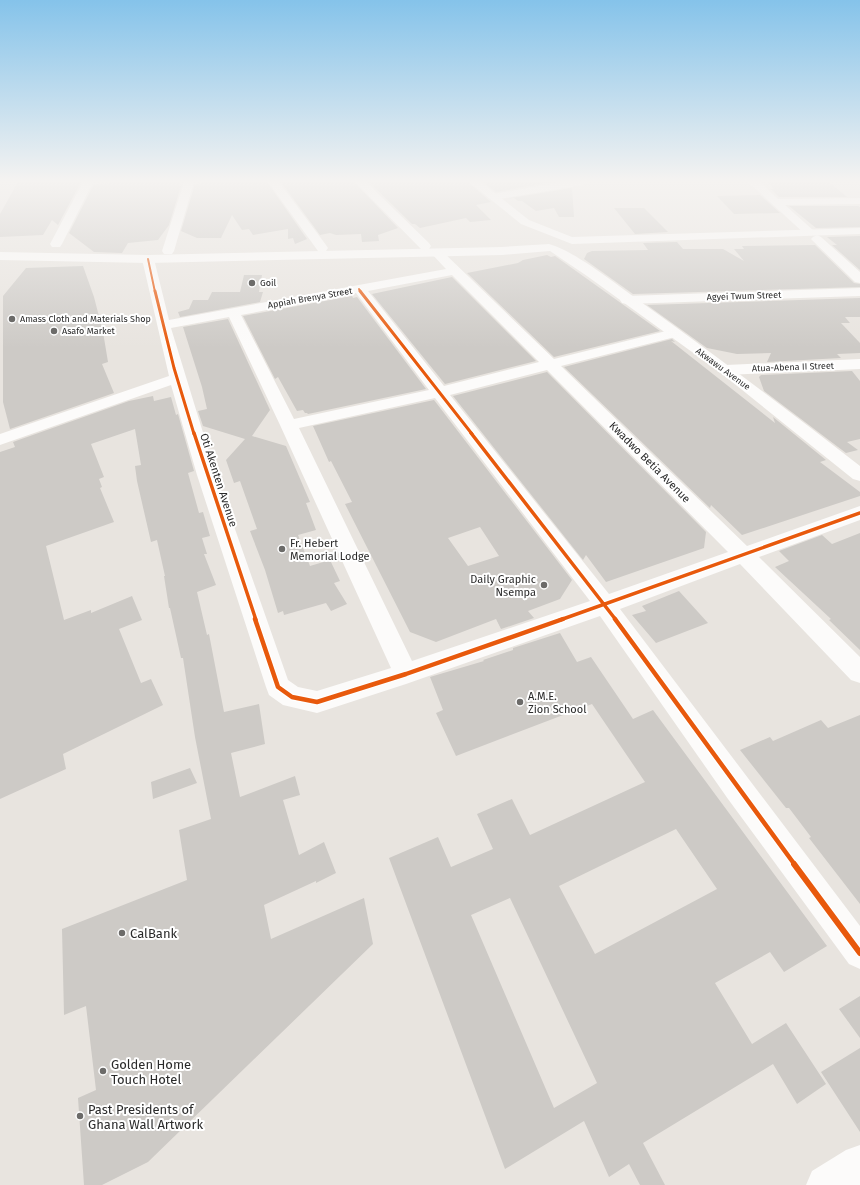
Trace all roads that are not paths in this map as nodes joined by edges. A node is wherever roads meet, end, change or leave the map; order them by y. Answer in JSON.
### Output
{"nodes":[{"id":1,"x":60,"y":237,"type":"edge"},
{"id":2,"x":172,"y":237,"type":"edge"},
{"id":3,"x":314,"y":237,"type":"edge"},
{"id":4,"x":419,"y":237,"type":"edge"},
{"id":5,"x":540,"y":237,"type":"edge"},
{"id":6,"x":559,"y":237,"type":"edge"},
{"id":7,"x":768,"y":237,"type":"edge"},
{"id":8,"x":814,"y":237,"type":"edge"},
{"id":9,"x":844,"y":237,"type":"edge"},
{"id":10,"x":860,"y":238,"type":"edge"},
{"id":11,"x":572,"y":243,"type":"junction"},
{"id":12,"x":56,"y":244,"type":"dead end"},
{"id":13,"x":549,"y":245,"type":"junction"},
{"id":14,"x":322,"y":248,"type":"junction"},
{"id":15,"x":0,"y":249,"type":"edge"},
{"id":16,"x":432,"y":249,"type":"junction"},
{"id":17,"x":168,"y":251,"type":"junction"},
{"id":18,"x":25,"y":253,"type":"junction"},
{"id":19,"x":0,"y":256,"type":"edge"},
{"id":20,"x":142,"y":259,"type":"junction"},
{"id":21,"x":0,"y":264,"type":"edge"},
{"id":22,"x":582,"y":266,"type":"junction"},
{"id":23,"x":455,"y":271,"type":"junction"},
{"id":24,"x":860,"y":279,"type":"edge"},
{"id":25,"x":359,"y":289,"type":"junction"},
{"id":26,"x":860,"y":292,"type":"edge"},
{"id":27,"x":628,"y":300,"type":"junction"},
{"id":28,"x":233,"y":312,"type":"junction"},
{"id":29,"x":164,"y":325,"type":"junction"},
{"id":30,"x":674,"y":333,"type":"junction"},
{"id":31,"x":552,"y":364,"type":"junction"},
{"id":32,"x":860,"y":364,"type":"edge"},
{"id":33,"x":726,"y":370,"type":"junction"},
{"id":34,"x":177,"y":378,"type":"junction"},
{"id":35,"x":441,"y":392,"type":"junction"},
{"id":36,"x":289,"y":425,"type":"junction"},
{"id":37,"x":0,"y":440,"type":"edge"},
{"id":38,"x":860,"y":475,"type":"edge"},
{"id":39,"x":860,"y":513,"type":"edge"},
{"id":40,"x":744,"y":555,"type":"junction"},
{"id":41,"x":605,"y":605,"type":"junction"},
{"id":42,"x":860,"y":673,"type":"edge"},
{"id":43,"x":406,"y":674,"type":"junction"},
{"id":44,"x":860,"y":953,"type":"edge"},
{"id":45,"x":860,"y":1164,"type":"edge"},
{"id":46,"x":826,"y":1185,"type":"edge"}],
"edges":[{"from":1,"to":12,"type":"street"},
{"from":2,"to":17,"type":"street"},
{"from":3,"to":14,"type":"street"},
{"from":4,"to":16,"type":"street","name":"Kwadwo Betia Avenue"},
{"from":5,"to":13,"type":"street","name":"Akwawu Avenue"},
{"from":6,"to":11,"type":"street"},
{"from":7,"to":11,"type":"street"},
{"from":8,"to":24,"type":"street"},
{"from":9,"to":10,"type":"street"},
{"from":11,"to":13,"type":"street"},
{"from":11,"to":22,"type":"street","name":"Akwawu Avenue"},
{"from":13,"to":16,"type":"street"},
{"from":13,"to":22,"type":"street","name":"Akwawu Avenue"},
{"from":14,"to":16,"type":"street"},
{"from":14,"to":17,"type":"street"},
{"from":15,"to":18,"type":"street"},
{"from":16,"to":20,"type":"street"},
{"from":16,"to":23,"type":"street","name":"Kwadwo Betia Avenue"},
{"from":17,"to":18,"type":"street"},
{"from":18,"to":19,"type":"street"},
{"from":18,"to":20,"type":"street"},
{"from":20,"to":21,"type":"street"},
{"from":20,"to":29,"type":"street","name":"Oti Akenten Avenue"},
{"from":22,"to":27,"type":"street","name":"Akwawu Avenue"},
{"from":23,"to":25,"type":"street","name":"Appiah Brenya Street"},
{"from":23,"to":31,"type":"street","name":"Kwadwo Betia Avenue"},
{"from":25,"to":28,"type":"street","name":"Appiah Brenya Street"},
{"from":25,"to":35,"type":"street"},
{"from":26,"to":27,"type":"street","name":"Agyei Twum Street"},
{"from":27,"to":30,"type":"street","name":"Akwawu Avenue"},
{"from":28,"to":29,"type":"street","name":"Appiah Brenya Street"},
{"from":28,"to":36,"type":"street"},
{"from":29,"to":34,"type":"street","name":"Oti Akenten Avenue"},
{"from":30,"to":31,"type":"street"},
{"from":30,"to":33,"type":"street","name":"Akwawu Avenue"},
{"from":31,"to":35,"type":"street"},
{"from":31,"to":40,"type":"street","name":"Kwadwo Betia Avenue"},
{"from":32,"to":33,"type":"street","name":"Atua-Abena II Street"},
{"from":33,"to":38,"type":"street","name":"Akwawu Avenue"},
{"from":34,"to":37,"type":"street"},
{"from":34,"to":43,"type":"street","name":"Oti Akenten Avenue"},
{"from":35,"to":36,"type":"street"},
{"from":35,"to":41,"type":"street"},
{"from":36,"to":43,"type":"street"},
{"from":39,"to":40,"type":"street"},
{"from":40,"to":41,"type":"street"},
{"from":40,"to":42,"type":"street","name":"Kwadwo Betia Avenue"},
{"from":41,"to":43,"type":"street"},
{"from":41,"to":44,"type":"street"},
{"from":45,"to":46,"type":"street"}]}
